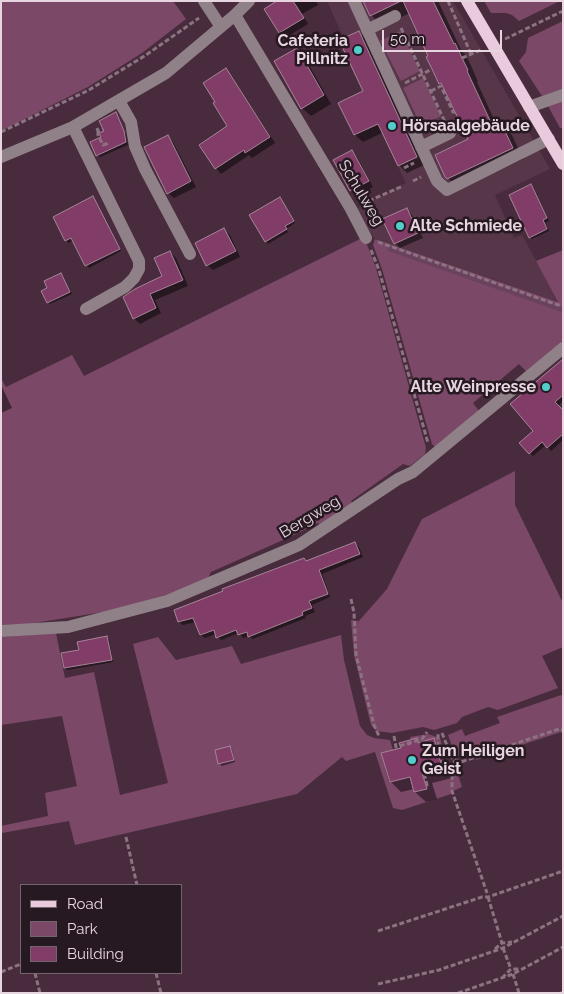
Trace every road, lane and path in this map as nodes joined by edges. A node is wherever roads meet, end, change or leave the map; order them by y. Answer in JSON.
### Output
{"nodes":[{"id":1,"x":249,"y":1,"type":"edge"},
{"id":2,"x":354,"y":1,"type":"edge"},
{"id":3,"x":448,"y":1,"type":"edge"},
{"id":4,"x":467,"y":1,"type":"edge"},
{"id":5,"x":207,"y":6,"type":"edge"},
{"id":6,"x":563,"y":11,"type":"edge"},
{"id":7,"x":235,"y":15,"type":"junction"},
{"id":8,"x":395,"y":16,"type":"dead end"},
{"id":9,"x":221,"y":27,"type":"junction"},
{"id":10,"x":367,"y":30,"type":"junction"},
{"id":11,"x":402,"y":30,"type":"dead end"},
{"id":12,"x":492,"y":45,"type":"junction"},
{"id":13,"x":471,"y":54,"type":"junction"},
{"id":14,"x":462,"y":58,"type":"dead end"},
{"id":15,"x":432,"y":69,"type":"dead end"},
{"id":16,"x":423,"y":74,"type":"junction"},
{"id":17,"x":419,"y":76,"type":"dead end"},
{"id":18,"x":431,"y":91,"type":"junction"},
{"id":19,"x":563,"y":95,"type":"edge"},
{"id":20,"x":119,"y":100,"type":"junction"},
{"id":21,"x":529,"y":107,"type":"junction"},
{"id":22,"x":455,"y":112,"type":"dead end"},
{"id":23,"x":444,"y":119,"type":"dead end"},
{"id":24,"x":73,"y":127,"type":"junction"},
{"id":25,"x":1,"y":132,"type":"edge"},
{"id":26,"x":98,"y":132,"type":"dead end"},
{"id":27,"x":450,"y":133,"type":"dead end"},
{"id":28,"x":549,"y":139,"type":"junction"},
{"id":29,"x":109,"y":143,"type":"dead end"},
{"id":30,"x":421,"y":147,"type":"junction"},
{"id":31,"x":1,"y":156,"type":"edge"},
{"id":32,"x":563,"y":164,"type":"edge"},
{"id":33,"x":403,"y":186,"type":"dead end"},
{"id":34,"x":351,"y":209,"type":"junction"},
{"id":35,"x":419,"y":216,"type":"dead end"},
{"id":36,"x":412,"y":219,"type":"dead end"},
{"id":37,"x":366,"y":238,"type":"junction"},
{"id":38,"x":190,"y":254,"type":"dead end"},
{"id":39,"x":563,"y":303,"type":"edge"},
{"id":40,"x":86,"y":309,"type":"dead end"},
{"id":41,"x":563,"y":348,"type":"edge"},
{"id":42,"x":432,"y":457,"type":"junction"},
{"id":43,"x":351,"y":600,"type":"dead end"},
{"id":44,"x":1,"y":631,"type":"edge"},
{"id":45,"x":563,"y":730,"type":"edge"},
{"id":46,"x":427,"y":732,"type":"dead end"},
{"id":47,"x":379,"y":736,"type":"dead end"},
{"id":48,"x":394,"y":736,"type":"dead end"},
{"id":49,"x":448,"y":749,"type":"junction"},
{"id":50,"x":439,"y":752,"type":"junction"},
{"id":51,"x":455,"y":760,"type":"junction"},
{"id":52,"x":426,"y":785,"type":"dead end"},
{"id":53,"x":126,"y":837,"type":"dead end"},
{"id":54,"x":563,"y":870,"type":"edge"},
{"id":55,"x":137,"y":884,"type":"edge"},
{"id":56,"x":487,"y":892,"type":"junction"},
{"id":57,"x":494,"y":895,"type":"junction"},
{"id":58,"x":482,"y":897,"type":"junction"},
{"id":59,"x":488,"y":897,"type":"junction"},
{"id":60,"x":563,"y":916,"type":"edge"},
{"id":61,"x":378,"y":931,"type":"dead end"},
{"id":62,"x":512,"y":942,"type":"junction"},
{"id":63,"x":502,"y":943,"type":"junction"},
{"id":64,"x":563,"y":947,"type":"edge"},
{"id":65,"x":503,"y":948,"type":"junction"},
{"id":66,"x":494,"y":950,"type":"junction"},
{"id":67,"x":20,"y":964,"type":"edge"},
{"id":68,"x":511,"y":969,"type":"junction"},
{"id":69,"x":523,"y":969,"type":"junction"},
{"id":70,"x":1,"y":972,"type":"edge"},
{"id":71,"x":36,"y":974,"type":"edge"},
{"id":72,"x":156,"y":974,"type":"edge"},
{"id":73,"x":513,"y":974,"type":"junction"},
{"id":74,"x":500,"y":980,"type":"junction"},
{"id":75,"x":378,"y":984,"type":"dead end"},
{"id":76,"x":40,"y":993,"type":"edge"},
{"id":77,"x":161,"y":993,"type":"edge"},
{"id":78,"x":458,"y":993,"type":"edge"},
{"id":79,"x":518,"y":993,"type":"edge"}],
"edges":[{"from":1,"to":7,"type":"street"},
{"from":2,"to":10,"type":"street"},
{"from":3,"to":13,"type":"path"},
{"from":4,"to":12,"type":"main road"},
{"from":5,"to":9,"type":"street"},
{"from":5,"to":25,"type":"path"},
{"from":6,"to":12,"type":"path"},
{"from":7,"to":9,"type":"street"},
{"from":7,"to":34,"type":"street","name":"Schulweg"},
{"from":8,"to":10,"type":"street"},
{"from":9,"to":20,"type":"street"},
{"from":10,"to":30,"type":"street"},
{"from":11,"to":16,"type":"path"},
{"from":12,"to":13,"type":"path"},
{"from":12,"to":21,"type":"main road"},
{"from":13,"to":14,"type":"path"},
{"from":15,"to":16,"type":"path"},
{"from":16,"to":17,"type":"path"},
{"from":16,"to":18,"type":"path"},
{"from":18,"to":22,"type":"path"},
{"from":18,"to":23,"type":"path"},
{"from":19,"to":21,"type":"street"},
{"from":20,"to":24,"type":"street"},
{"from":20,"to":38,"type":"street"},
{"from":21,"to":28,"type":"main road"},
{"from":24,"to":31,"type":"street"},
{"from":24,"to":40,"type":"street"},
{"from":26,"to":29,"type":"path"},
{"from":27,"to":30,"type":"street"},
{"from":28,"to":30,"type":"street"},
{"from":28,"to":32,"type":"main road"},
{"from":33,"to":34,"type":"path"},
{"from":34,"to":37,"type":"street","name":"Schulweg"},
{"from":35,"to":36,"type":"path"},
{"from":37,"to":39,"type":"path","name":"Schulweg"},
{"from":37,"to":42,"type":"path"},
{"from":41,"to":42,"type":"street","name":"Bergweg"},
{"from":42,"to":44,"type":"street","name":"Bergweg"},
{"from":43,"to":47,"type":"path"},
{"from":45,"to":51,"type":"path"},
{"from":46,"to":48,"type":"path"},
{"from":49,"to":50,"type":"path"},
{"from":49,"to":50,"type":"path"},
{"from":49,"to":51,"type":"path"},
{"from":50,"to":52,"type":"path"},
{"from":51,"to":56,"type":"path"},
{"from":53,"to":55,"type":"path"},
{"from":54,"to":57,"type":"path"},
{"from":56,"to":57,"type":"path"},
{"from":56,"to":58,"type":"path"},
{"from":57,"to":59,"type":"path"},
{"from":58,"to":59,"type":"path"},
{"from":58,"to":61,"type":"path"},
{"from":59,"to":63,"type":"path"},
{"from":60,"to":62,"type":"path"},
{"from":62,"to":63,"type":"path"},
{"from":62,"to":65,"type":"path"},
{"from":63,"to":66,"type":"path"},
{"from":64,"to":69,"type":"path"},
{"from":65,"to":66,"type":"path"},
{"from":65,"to":68,"type":"path"},
{"from":66,"to":75,"type":"path"},
{"from":67,"to":70,"type":"path"},
{"from":68,"to":69,"type":"path"},
{"from":68,"to":74,"type":"path"},
{"from":69,"to":73,"type":"path"},
{"from":71,"to":76,"type":"path"},
{"from":72,"to":77,"type":"path"},
{"from":73,"to":74,"type":"path"},
{"from":73,"to":79,"type":"path"},
{"from":74,"to":78,"type":"path"}]}
